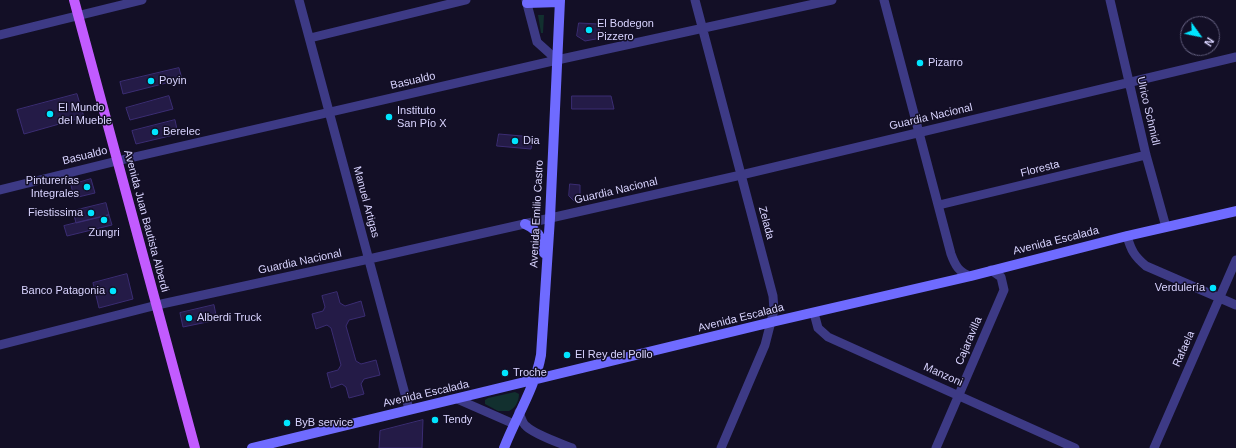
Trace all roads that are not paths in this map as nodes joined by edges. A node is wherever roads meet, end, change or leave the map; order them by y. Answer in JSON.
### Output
{"nodes":[{"id":1,"x":74,"y":0,"type":"edge"},
{"id":2,"x":142,"y":0,"type":"edge"},
{"id":3,"x":299,"y":0,"type":"edge"},
{"id":4,"x":466,"y":0,"type":"edge"},
{"id":5,"x":695,"y":0,"type":"edge"},
{"id":6,"x":832,"y":0,"type":"edge"},
{"id":7,"x":884,"y":0,"type":"edge"},
{"id":8,"x":1110,"y":0,"type":"edge"},
{"id":9,"x":526,"y":1,"type":"edge"},
{"id":10,"x":560,"y":1,"type":"edge"},
{"id":11,"x":78,"y":15,"type":"junction"},
{"id":12,"x":702,"y":28,"type":"junction"},
{"id":13,"x":0,"y":34,"type":"edge"},
{"id":14,"x":310,"y":38,"type":"junction"},
{"id":15,"x":1236,"y":57,"type":"edge"},
{"id":16,"x":556,"y":60,"type":"junction"},
{"id":17,"x":1130,"y":82,"type":"junction"},
{"id":18,"x":329,"y":112,"type":"junction"},
{"id":19,"x":919,"y":133,"type":"junction"},
{"id":20,"x":1146,"y":155,"type":"junction"},
{"id":21,"x":117,"y":161,"type":"junction"},
{"id":22,"x":741,"y":175,"type":"junction"},
{"id":23,"x":0,"y":190,"type":"edge"},
{"id":24,"x":939,"y":206,"type":"junction"},
{"id":25,"x":1236,"y":211,"type":"edge"},
{"id":26,"x":550,"y":218,"type":"junction"},
{"id":27,"x":525,"y":224,"type":"junction"},
{"id":28,"x":1166,"y":227,"type":"junction"},
{"id":29,"x":1126,"y":236,"type":"junction"},
{"id":30,"x":369,"y":259,"type":"junction"},
{"id":31,"x":1236,"y":260,"type":"edge"},
{"id":32,"x":546,"y":265,"type":"junction"},
{"id":33,"x":991,"y":270,"type":"junction"},
{"id":34,"x":971,"y":276,"type":"junction"},
{"id":35,"x":1219,"y":297,"type":"junction"},
{"id":36,"x":157,"y":305,"type":"junction"},
{"id":37,"x":1236,"y":305,"type":"edge"},
{"id":38,"x":814,"y":313,"type":"junction"},
{"id":39,"x":772,"y":322,"type":"junction"},
{"id":40,"x":0,"y":345,"type":"edge"},
{"id":41,"x":534,"y":381,"type":"junction"},
{"id":42,"x":959,"y":396,"type":"junction"},
{"id":43,"x":457,"y":399,"type":"junction"},
{"id":44,"x":410,"y":409,"type":"junction"},
{"id":45,"x":519,"y":412,"type":"junction"},
{"id":46,"x":514,"y":424,"type":"junction"},
{"id":47,"x":195,"y":448,"type":"edge"},
{"id":48,"x":252,"y":448,"type":"edge"},
{"id":49,"x":504,"y":448,"type":"edge"},
{"id":50,"x":572,"y":448,"type":"edge"},
{"id":51,"x":721,"y":448,"type":"edge"},
{"id":52,"x":936,"y":448,"type":"edge"},
{"id":53,"x":1075,"y":448,"type":"edge"},
{"id":54,"x":1154,"y":448,"type":"edge"}],
"edges":[{"from":1,"to":11,"type":"main road","name":"Avenida Juan Bautista Alberdi"},
{"from":2,"to":11,"type":"street"},
{"from":3,"to":14,"type":"street","name":"Manuel Artigas"},
{"from":4,"to":14,"type":"street"},
{"from":5,"to":12,"type":"street","name":"Zelada"},
{"from":6,"to":12,"type":"street","name":"Basualdo"},
{"from":7,"to":19,"type":"street"},
{"from":8,"to":17,"type":"street","name":"Ulrico Schmidl"},
{"from":9,"to":10,"type":"street"},
{"from":9,"to":16,"type":"street"},
{"from":10,"to":16,"type":"street","name":"Avenida Emilio Castro"},
{"from":11,"to":13,"type":"street"},
{"from":11,"to":21,"type":"main road","name":"Avenida Juan Bautista Alberdi"},
{"from":12,"to":16,"type":"street","name":"Basualdo"},
{"from":12,"to":22,"type":"street","name":"Zelada"},
{"from":14,"to":18,"type":"street","name":"Manuel Artigas"},
{"from":15,"to":17,"type":"street","name":"Guardia Nacional"},
{"from":16,"to":18,"type":"street","name":"Basualdo"},
{"from":16,"to":26,"type":"street","name":"Avenida Emilio Castro"},
{"from":17,"to":19,"type":"street","name":"Guardia Nacional"},
{"from":17,"to":20,"type":"street","name":"Ulrico Schmidl"},
{"from":18,"to":21,"type":"street","name":"Basualdo"},
{"from":18,"to":30,"type":"street","name":"Manuel Artigas"},
{"from":19,"to":22,"type":"street","name":"Guardia Nacional"},
{"from":19,"to":24,"type":"street"},
{"from":20,"to":24,"type":"street","name":"Floresta"},
{"from":20,"to":28,"type":"street","name":"Ulrico Schmidl"},
{"from":21,"to":23,"type":"street","name":"Basualdo"},
{"from":21,"to":36,"type":"main road","name":"Avenida Juan Bautista Alberdi"},
{"from":22,"to":26,"type":"street","name":"Guardia Nacional"},
{"from":22,"to":39,"type":"street","name":"Zelada"},
{"from":24,"to":34,"type":"street"},
{"from":25,"to":28,"type":"street","name":"Avenida Escalada"},
{"from":26,"to":27,"type":"street","name":"Guardia Nacional"},
{"from":26,"to":32,"type":"street","name":"Avenida Emilio Castro"},
{"from":27,"to":30,"type":"street","name":"Guardia Nacional"},
{"from":27,"to":32,"type":"street"},
{"from":28,"to":29,"type":"street","name":"Avenida Escalada"},
{"from":29,"to":33,"type":"street","name":"Avenida Escalada"},
{"from":29,"to":35,"type":"street"},
{"from":30,"to":36,"type":"street","name":"Guardia Nacional"},
{"from":30,"to":44,"type":"street","name":"Manuel Artigas"},
{"from":31,"to":35,"type":"street","name":"Rafaela"},
{"from":32,"to":41,"type":"street","name":"Avenida Emilio Castro"},
{"from":33,"to":34,"type":"street","name":"Avenida Escalada"},
{"from":33,"to":42,"type":"street","name":"Cajaravilla"},
{"from":34,"to":38,"type":"street","name":"Avenida Escalada"},
{"from":35,"to":37,"type":"street"},
{"from":35,"to":54,"type":"street","name":"Rafaela"},
{"from":36,"to":40,"type":"street","name":"Guardia Nacional"},
{"from":36,"to":47,"type":"main road","name":"Avenida Juan Bautista Alberdi"},
{"from":38,"to":39,"type":"street","name":"Avenida Escalada"},
{"from":38,"to":42,"type":"street","name":"Manzoni"},
{"from":39,"to":41,"type":"street","name":"Avenida Escalada"},
{"from":39,"to":51,"type":"street","name":"Zelada"},
{"from":41,"to":43,"type":"street","name":"Avenida Escalada"},
{"from":41,"to":45,"type":"street","name":"Avenida Emilio Castro"},
{"from":42,"to":52,"type":"street","name":"Cajaravilla"},
{"from":42,"to":53,"type":"street","name":"Manzoni"},
{"from":43,"to":44,"type":"street","name":"Avenida Escalada"},
{"from":43,"to":46,"type":"street"},
{"from":44,"to":48,"type":"street","name":"Avenida Escalada"},
{"from":45,"to":46,"type":"street","name":"Avenida Emilio Castro"},
{"from":45,"to":50,"type":"street"},
{"from":46,"to":49,"type":"street","name":"Avenida Emilio Castro"}]}
